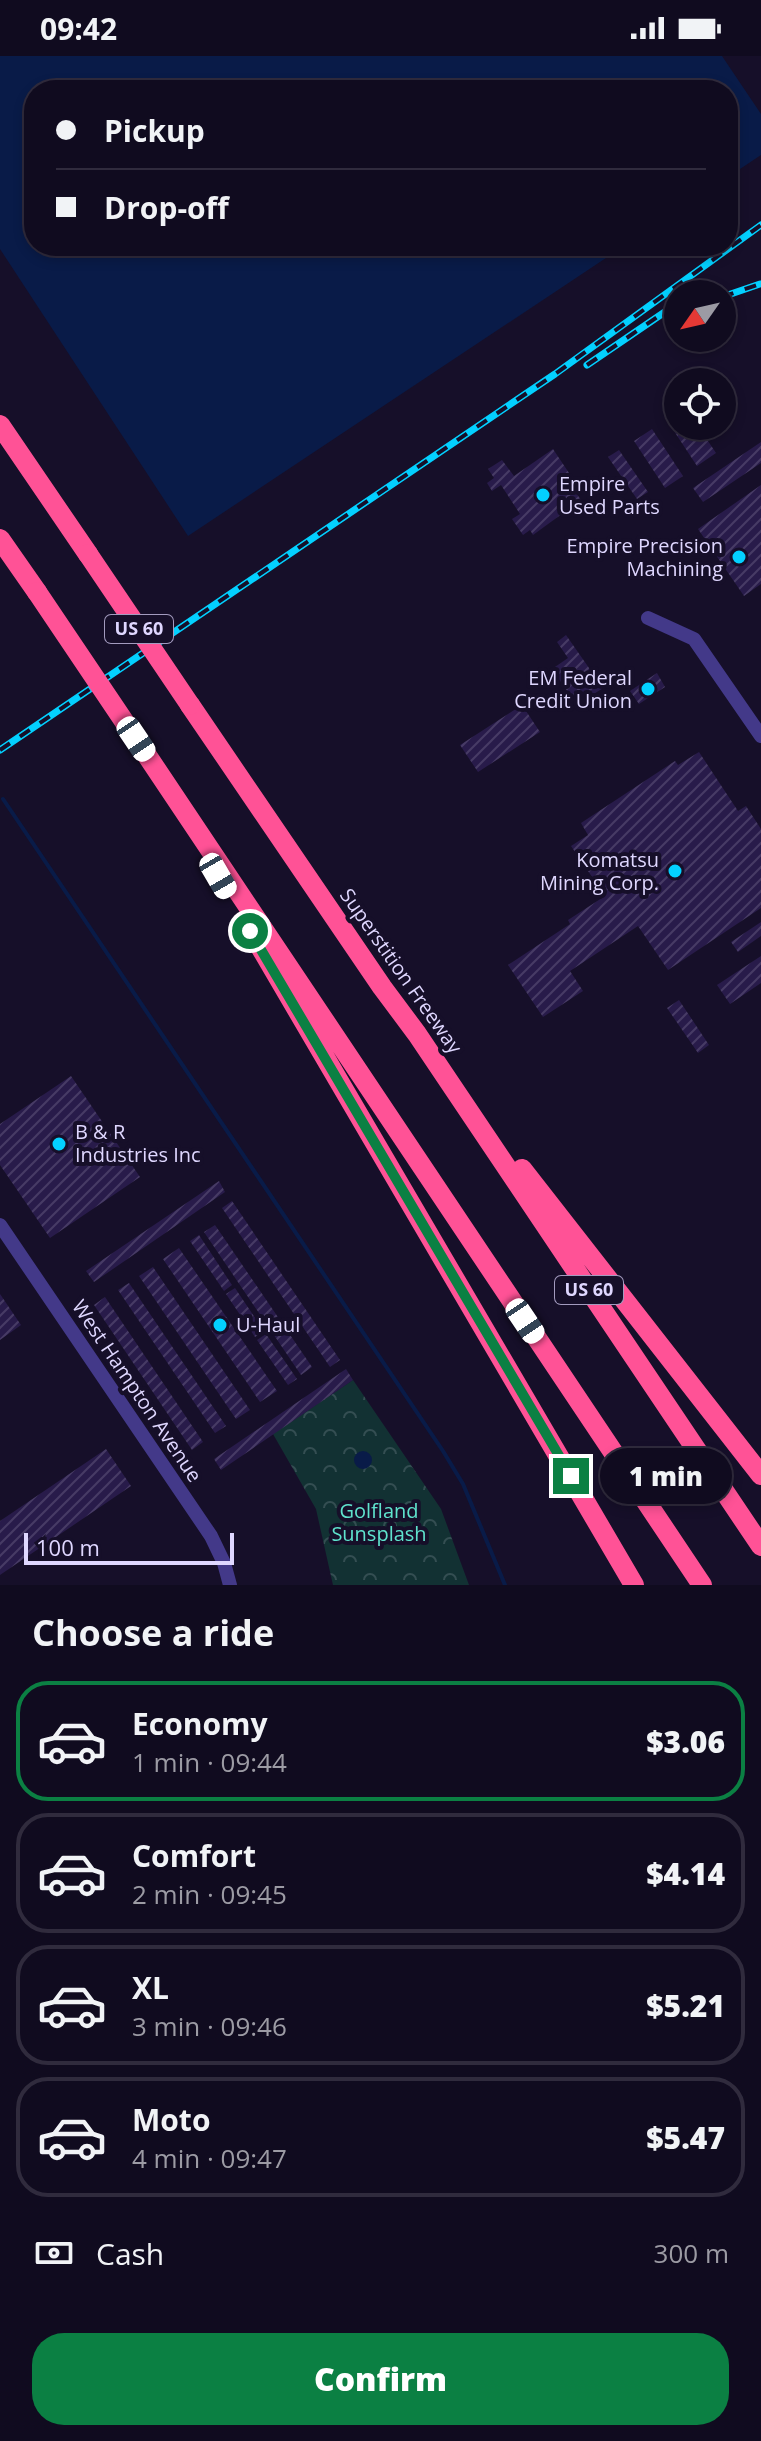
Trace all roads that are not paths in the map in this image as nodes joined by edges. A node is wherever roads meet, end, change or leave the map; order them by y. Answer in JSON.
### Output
{"nodes":[{"id":1,"x":0,"y":425,"type":"edge"},
{"id":2,"x":0,"y":539,"type":"edge"},
{"id":3,"x":648,"y":618,"type":"dead end"},
{"id":4,"x":761,"y":736,"type":"edge"},
{"id":5,"x":136,"y":739,"type":"junction"},
{"id":6,"x":417,"y":1034,"type":"junction"},
{"id":7,"x":0,"y":1225,"type":"edge"},
{"id":8,"x":761,"y":1475,"type":"edge"},
{"id":9,"x":761,"y":1546,"type":"edge"},
{"id":10,"x":230,"y":1585,"type":"edge"},
{"id":11,"x":634,"y":1585,"type":"edge"},
{"id":12,"x":702,"y":1585,"type":"edge"}],
"edges":[{"from":1,"to":6,"type":"highway","name":"Superstition Freeway","number":"US 60","bridge":true},
{"from":2,"to":5,"type":"highway","number":"US 60","bridge":true},
{"from":3,"to":4,"type":"street"},
{"from":5,"to":11,"type":"highway"},
{"from":5,"to":12,"type":"highway","number":"US 60"},
{"from":6,"to":8,"type":"highway"},
{"from":6,"to":9,"type":"highway","name":"Superstition Freeway","number":"US 60"},
{"from":7,"to":10,"type":"street","name":"West Hampton Avenue"}]}
